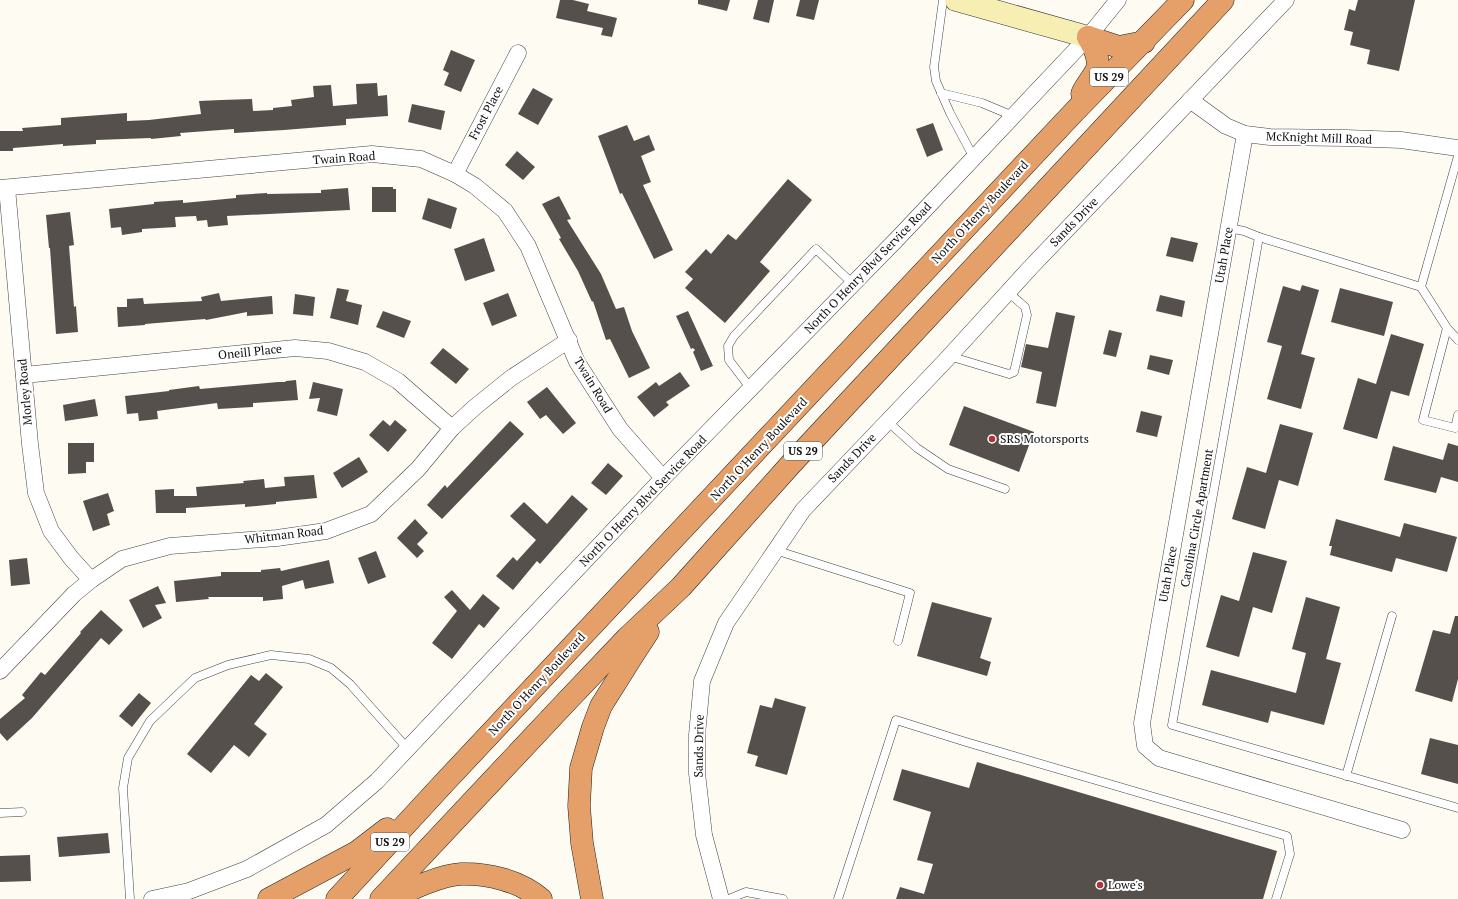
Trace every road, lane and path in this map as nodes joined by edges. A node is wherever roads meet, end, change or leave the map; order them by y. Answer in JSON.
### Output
{"nodes":[{"id":1,"x":943,"y":0,"type":"edge"},
{"id":2,"x":956,"y":0,"type":"edge"},
{"id":3,"x":1183,"y":0,"type":"edge"},
{"id":4,"x":1223,"y":0,"type":"edge"},
{"id":5,"x":1286,"y":0,"type":"edge"},
{"id":6,"x":1113,"y":2,"type":"edge"},
{"id":7,"x":1088,"y":37,"type":"junction"},
{"id":8,"x":1144,"y":42,"type":"junction"},
{"id":9,"x":518,"y":53,"type":"dead end"},
{"id":10,"x":942,"y":93,"type":"junction"},
{"id":11,"x":1190,"y":100,"type":"junction"},
{"id":12,"x":1074,"y":112,"type":"junction"},
{"id":13,"x":1013,"y":116,"type":"junction"},
{"id":14,"x":1245,"y":134,"type":"junction"},
{"id":15,"x":1458,"y":148,"type":"edge"},
{"id":16,"x":1458,"y":156,"type":"edge"},
{"id":17,"x":974,"y":158,"type":"junction"},
{"id":18,"x":455,"y":174,"type":"junction"},
{"id":19,"x":3,"y":188,"type":"edge"},
{"id":20,"x":1229,"y":228,"type":"junction"},
{"id":21,"x":1259,"y":237,"type":"junction"},
{"id":22,"x":853,"y":284,"type":"junction"},
{"id":23,"x":1421,"y":287,"type":"junction"},
{"id":24,"x":1008,"y":292,"type":"junction"},
{"id":25,"x":1446,"y":328,"type":"junction"},
{"id":26,"x":569,"y":340,"type":"junction"},
{"id":27,"x":1458,"y":340,"type":"edge"},
{"id":28,"x":949,"y":356,"type":"junction"},
{"id":29,"x":24,"y":375,"type":"junction"},
{"id":30,"x":751,"y":388,"type":"junction"},
{"id":31,"x":1458,"y":415,"type":"edge"},
{"id":32,"x":887,"y":421,"type":"junction"},
{"id":33,"x":452,"y":428,"type":"junction"},
{"id":34,"x":663,"y":478,"type":"junction"},
{"id":35,"x":1005,"y":489,"type":"dead end"},
{"id":36,"x":775,"y":550,"type":"junction"},
{"id":37,"x":91,"y":580,"type":"junction"},
{"id":38,"x":681,"y":587,"type":"junction"},
{"id":39,"x":1392,"y":616,"type":"dead end"},
{"id":40,"x":898,"y":641,"type":"dead end"},
{"id":41,"x":0,"y":671,"type":"edge"},
{"id":42,"x":408,"y":749,"type":"junction"},
{"id":43,"x":1346,"y":776,"type":"junction"},
{"id":44,"x":443,"y":784,"type":"junction"},
{"id":45,"x":1458,"y":808,"type":"edge"},
{"id":46,"x":22,"y":812,"type":"dead end"},
{"id":47,"x":0,"y":813,"type":"edge"},
{"id":48,"x":1402,"y":830,"type":"dead end"},
{"id":49,"x":130,"y":899,"type":"edge"},
{"id":50,"x":152,"y":899,"type":"edge"},
{"id":51,"x":269,"y":899,"type":"edge"},
{"id":52,"x":337,"y":899,"type":"edge"},
{"id":53,"x":381,"y":899,"type":"edge"},
{"id":54,"x":395,"y":899,"type":"edge"},
{"id":55,"x":541,"y":899,"type":"edge"},
{"id":56,"x":592,"y":899,"type":"edge"},
{"id":57,"x":721,"y":899,"type":"edge"},
{"id":58,"x":730,"y":899,"type":"edge"},
{"id":59,"x":783,"y":899,"type":"edge"},
{"id":60,"x":838,"y":899,"type":"edge"},
{"id":61,"x":1276,"y":899,"type":"edge"}],
"edges":[{"from":1,"to":10,"type":"lane"},
{"from":2,"to":7,"type":"street"},
{"from":3,"to":8,"type":"highway","name":"North O'Henry Boulevard","number":"US 29"},
{"from":4,"to":38,"type":"highway","number":"US 29"},
{"from":5,"to":11,"type":"street","name":"Sands Drive"},
{"from":6,"to":7,"type":"street"},
{"from":7,"to":8,"type":"highway"},
{"from":7,"to":12,"type":"highway"},
{"from":7,"to":13,"type":"street","name":"North O Henry Blvd Service Road"},
{"from":8,"to":12,"type":"highway","name":"North O'Henry Boulevard","number":"US 29"},
{"from":9,"to":18,"type":"street","name":"Frost Place"},
{"from":10,"to":13,"type":"lane"},
{"from":10,"to":17,"type":"lane"},
{"from":11,"to":14,"type":"street","name":"McKnight Mill Road"},
{"from":11,"to":24,"type":"street","name":"Sands Drive"},
{"from":12,"to":44,"type":"highway","name":"North O'Henry Boulevard","number":"US 29"},
{"from":13,"to":17,"type":"street","name":"North O Henry Blvd Service Road"},
{"from":14,"to":15,"type":"street","name":"McKnight Mill Road"},
{"from":14,"to":20,"type":"street","name":"Utah Place"},
{"from":16,"to":23,"type":"lane"},
{"from":17,"to":22,"type":"street","name":"North O Henry Blvd Service Road"},
{"from":18,"to":19,"type":"street","name":"Twain Road"},
{"from":18,"to":26,"type":"street","name":"Twain Road"},
{"from":19,"to":29,"type":"street","name":"Morley Road"},
{"from":20,"to":21,"type":"lane"},
{"from":20,"to":48,"type":"street","name":"Utah Place"},
{"from":21,"to":23,"type":"lane"},
{"from":21,"to":43,"type":"lane","name":"Carolina Circle Apartment"},
{"from":22,"to":30,"type":"street","name":"North O Henry Blvd Service Road"},
{"from":22,"to":30,"type":"lane"},
{"from":23,"to":25,"type":"lane"},
{"from":24,"to":28,"type":"street","name":"Sands Drive"},
{"from":24,"to":28,"type":"lane"},
{"from":25,"to":27,"type":"lane"},
{"from":25,"to":31,"type":"lane"},
{"from":26,"to":33,"type":"street","name":"Whitman Road"},
{"from":26,"to":34,"type":"street","name":"Twain Road"},
{"from":28,"to":32,"type":"street","name":"Sands Drive"},
{"from":29,"to":33,"type":"street","name":"Oneill Place"},
{"from":29,"to":37,"type":"street","name":"Morley Road"},
{"from":30,"to":34,"type":"street","name":"North O Henry Blvd Service Road"},
{"from":32,"to":35,"type":"lane"},
{"from":32,"to":36,"type":"street","name":"Sands Drive"},
{"from":33,"to":37,"type":"street","name":"Whitman Road"},
{"from":34,"to":42,"type":"street","name":"North O Henry Blvd Service Road"},
{"from":36,"to":40,"type":"lane"},
{"from":36,"to":57,"type":"street","name":"Sands Drive"},
{"from":37,"to":41,"type":"street","name":"Whitman Road"},
{"from":38,"to":53,"type":"highway","number":"US 29"},
{"from":38,"to":56,"type":"highway"},
{"from":39,"to":43,"type":"lane"},
{"from":42,"to":49,"type":"lane"},
{"from":42,"to":50,"type":"street","name":"North O Henry Blvd Service Road"},
{"from":43,"to":45,"type":"lane","name":"Carolina Circle Apartment"},
{"from":44,"to":51,"type":"highway"},
{"from":44,"to":52,"type":"highway","name":"North O'Henry Boulevard","number":"US 29"},
{"from":46,"to":47,"type":"lane"},
{"from":54,"to":55,"type":"highway"},
{"from":58,"to":59,"type":"lane"},
{"from":60,"to":61,"type":"lane"}]}
